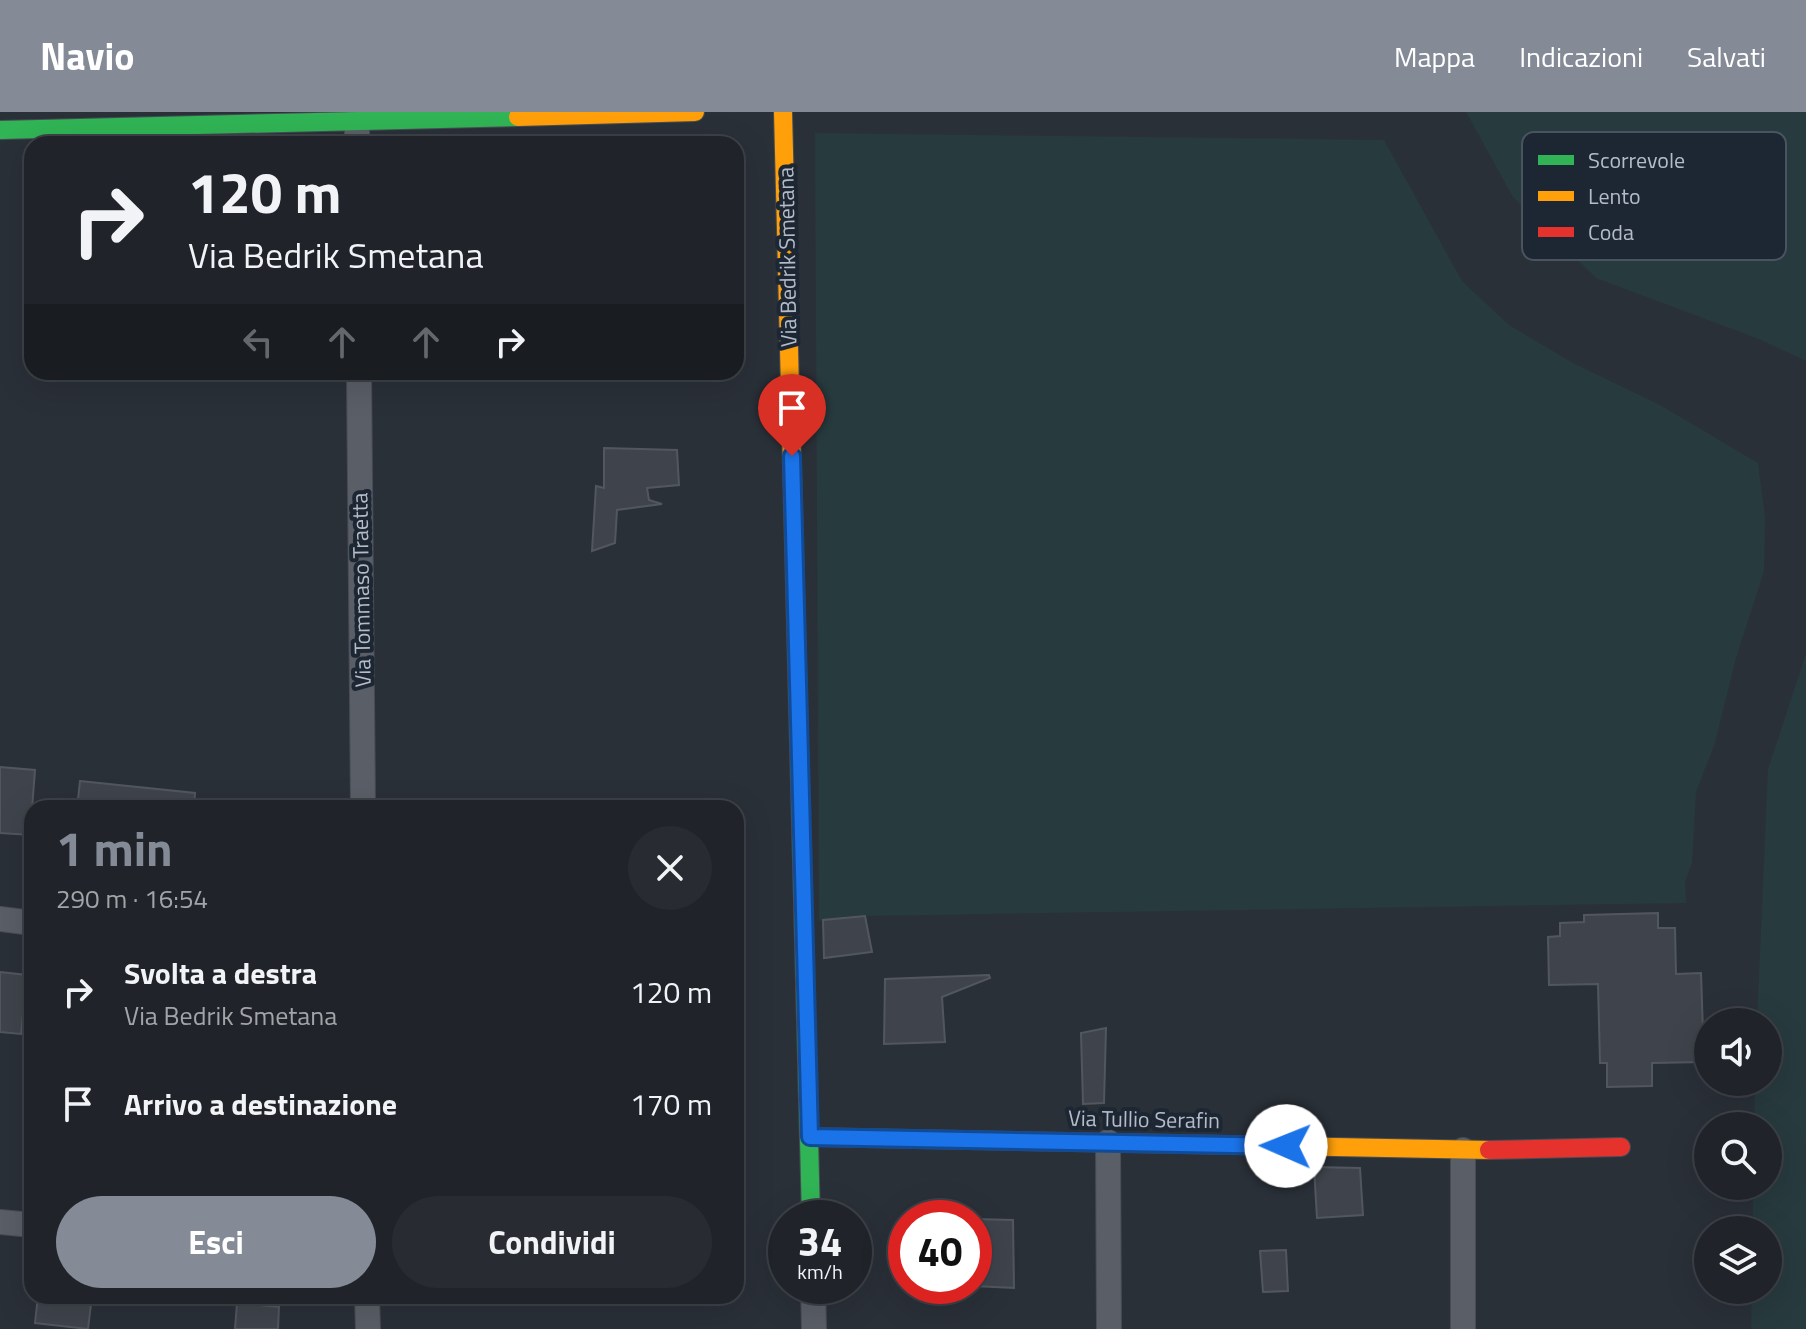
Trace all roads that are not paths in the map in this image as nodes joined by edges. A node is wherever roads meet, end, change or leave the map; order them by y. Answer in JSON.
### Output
{"nodes":[{"id":1,"x":695,"y":112,"type":"edge"},
{"id":2,"x":783,"y":112,"type":"edge"},
{"id":3,"x":357,"y":119,"type":"junction"},
{"id":4,"x":0,"y":130,"type":"edge"},
{"id":5,"x":357,"y":136,"type":"edge"},
{"id":6,"x":359,"y":380,"type":"edge"},
{"id":7,"x":363,"y":800,"type":"edge"},
{"id":8,"x":0,"y":919,"type":"edge"},
{"id":9,"x":24,"y":922,"type":"edge"},
{"id":10,"x":810,"y":1137,"type":"junction"},
{"id":11,"x":1108,"y":1142,"type":"junction"},
{"id":12,"x":1621,"y":1147,"type":"dead end"},
{"id":13,"x":1463,"y":1150,"type":"junction"},
{"id":14,"x":811,"y":1200,"type":"edge"},
{"id":15,"x":0,"y":1222,"type":"edge"},
{"id":16,"x":24,"y":1224,"type":"edge"},
{"id":17,"x":367,"y":1304,"type":"edge"},
{"id":18,"x":813,"y":1304,"type":"edge"},
{"id":19,"x":368,"y":1329,"type":"edge"},
{"id":20,"x":814,"y":1329,"type":"edge"},
{"id":21,"x":1109,"y":1329,"type":"edge"},
{"id":22,"x":1463,"y":1329,"type":"edge"}],
"edges":[{"from":1,"to":3,"type":"street"},
{"from":2,"to":10,"type":"street","name":"Via Bedrik Smetana"},
{"from":3,"to":4,"type":"street"},
{"from":3,"to":5,"type":"street"},
{"from":6,"to":7,"type":"street","name":"Via Tommaso Traetta"},
{"from":8,"to":9,"type":"street"},
{"from":10,"to":11,"type":"street","name":"Via Tullio Serafin"},
{"from":10,"to":14,"type":"street","name":"Via Bedrik Smetana"},
{"from":11,"to":13,"type":"street","name":"Via Tullio Serafin"},
{"from":11,"to":21,"type":"street"},
{"from":12,"to":13,"type":"street","name":"Via Tullio Serafin"},
{"from":13,"to":22,"type":"street"},
{"from":15,"to":16,"type":"street"},
{"from":17,"to":19,"type":"street"},
{"from":18,"to":20,"type":"street"}]}
